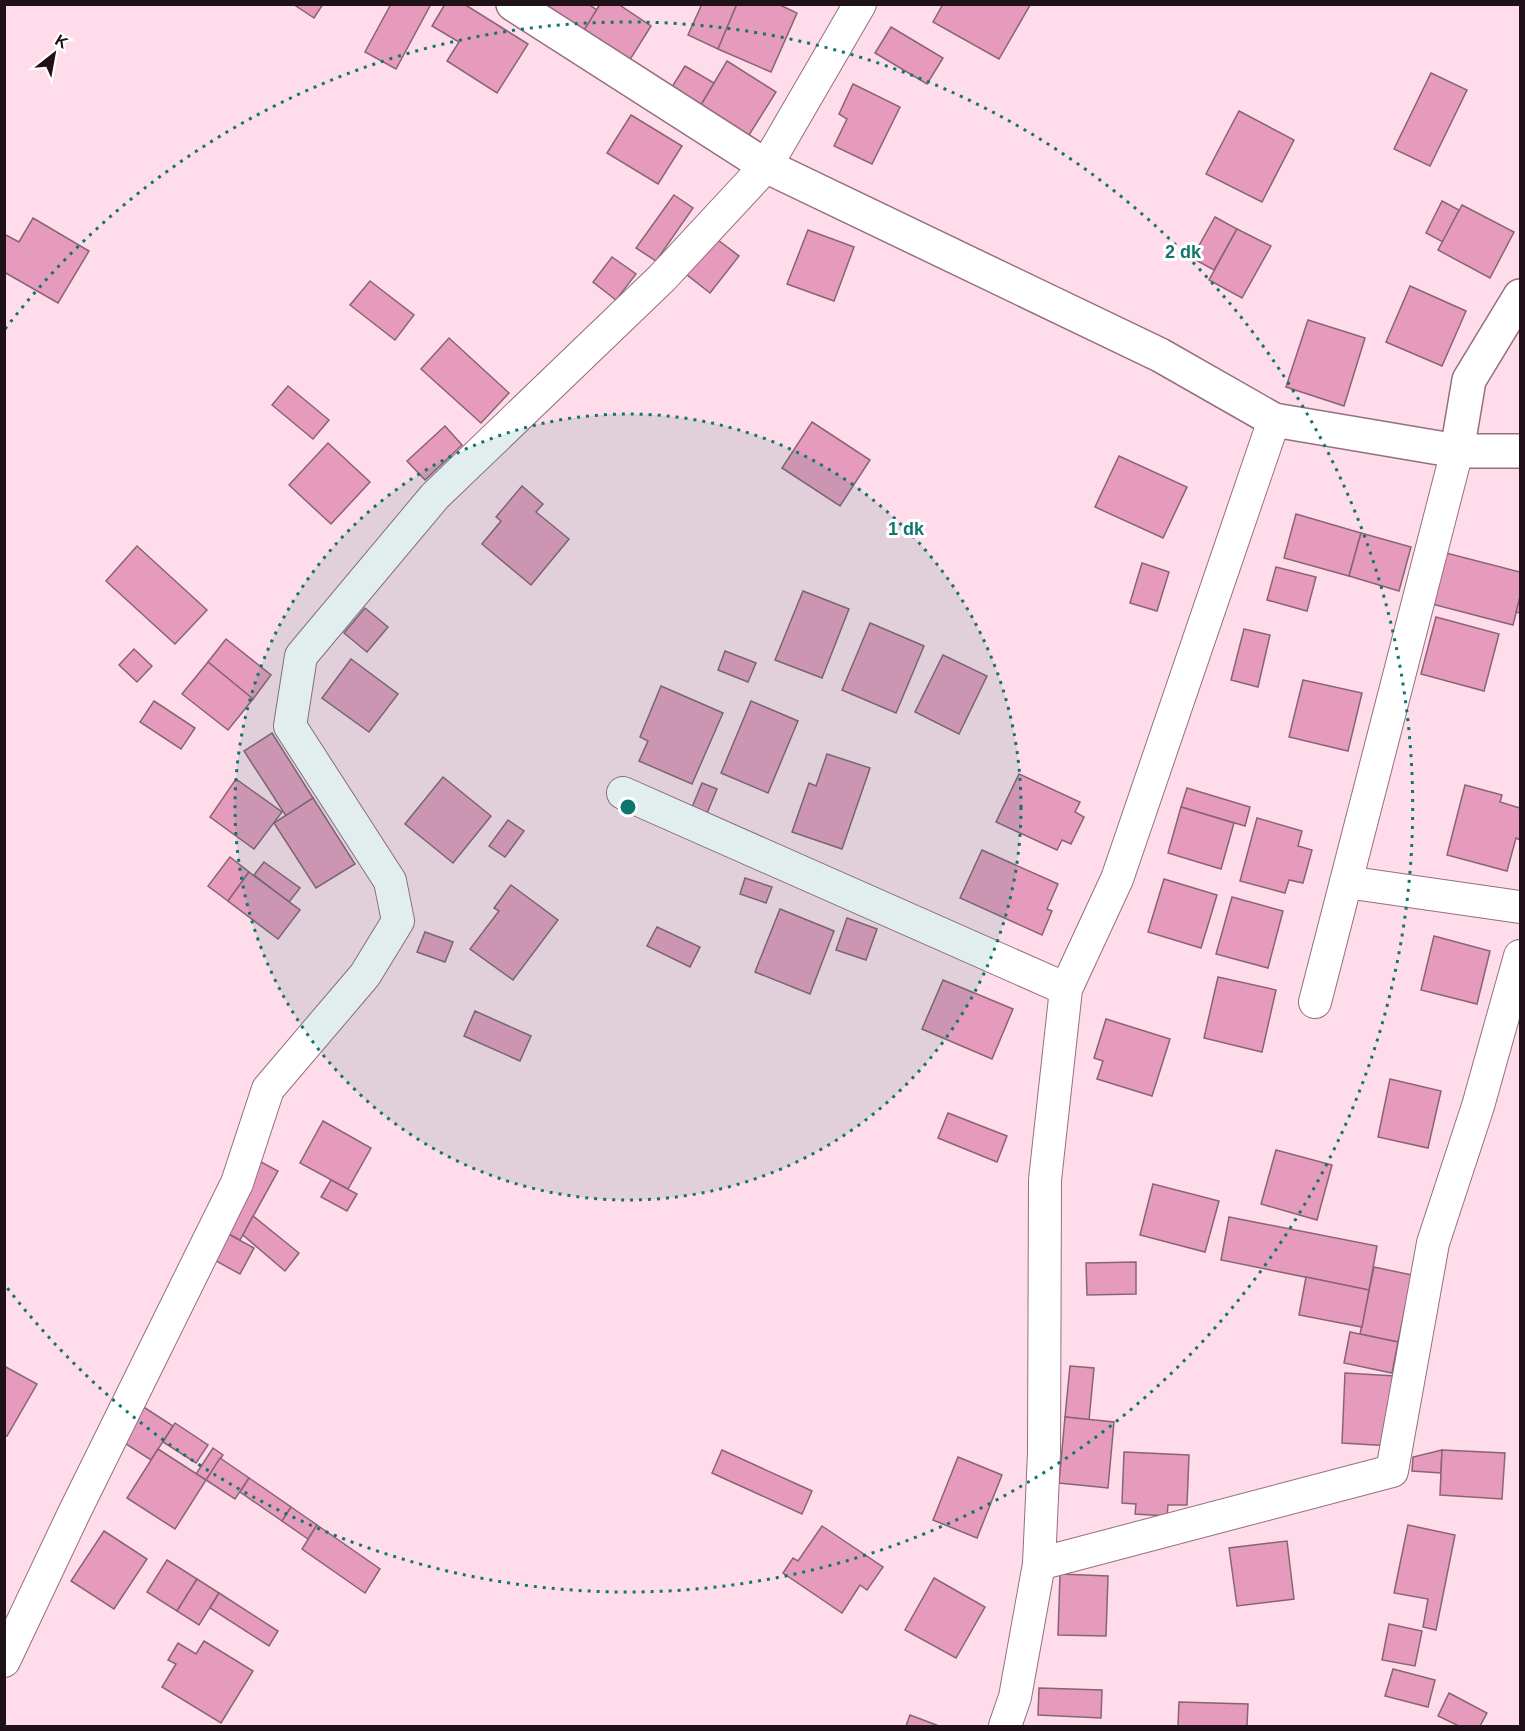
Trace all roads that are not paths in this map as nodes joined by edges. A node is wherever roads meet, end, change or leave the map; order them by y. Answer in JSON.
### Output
{"nodes":[{"id":1,"x":513,"y":4,"type":"edge"},
{"id":2,"x":860,"y":4,"type":"edge"},
{"id":3,"x":766,"y":166,"type":"junction"},
{"id":4,"x":1521,"y":296,"type":"edge"},
{"id":5,"x":1274,"y":420,"type":"junction"},
{"id":6,"x":1457,"y":451,"type":"junction"},
{"id":7,"x":1521,"y":451,"type":"edge"},
{"id":8,"x":623,"y":793,"type":"dead end"},
{"id":9,"x":1346,"y":882,"type":"junction"},
{"id":10,"x":1521,"y":908,"type":"edge"},
{"id":11,"x":1521,"y":956,"type":"edge"},
{"id":12,"x":1066,"y":989,"type":"junction"},
{"id":13,"x":1315,"y":1002,"type":"dead end"},
{"id":14,"x":1039,"y":1564,"type":"junction"},
{"id":15,"x":4,"y":1661,"type":"edge"},
{"id":16,"x":1005,"y":1726,"type":"edge"}],
"edges":[{"from":1,"to":3,"type":"street"},
{"from":2,"to":3,"type":"street"},
{"from":3,"to":5,"type":"street"},
{"from":3,"to":15,"type":"street"},
{"from":4,"to":6,"type":"street"},
{"from":5,"to":6,"type":"street"},
{"from":5,"to":12,"type":"street"},
{"from":6,"to":7,"type":"street"},
{"from":6,"to":9,"type":"street"},
{"from":8,"to":12,"type":"street"},
{"from":9,"to":10,"type":"street"},
{"from":9,"to":13,"type":"street"},
{"from":11,"to":14,"type":"street"},
{"from":12,"to":14,"type":"street"},
{"from":14,"to":16,"type":"street"}]}
